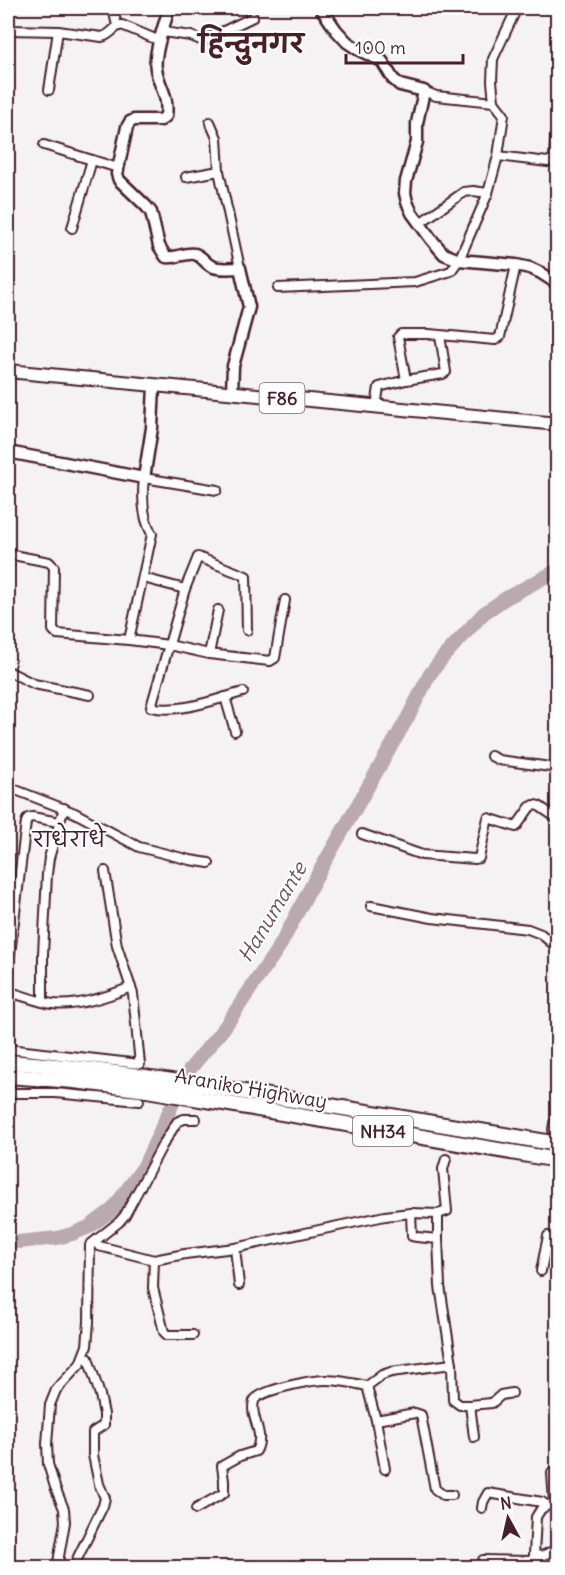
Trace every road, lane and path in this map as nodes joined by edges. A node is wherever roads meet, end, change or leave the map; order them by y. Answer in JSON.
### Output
{"nodes":[{"id":1,"x":113,"y":8,"type":"edge"},
{"id":2,"x":169,"y":8,"type":"edge"},
{"id":3,"x":321,"y":8,"type":"edge"},
{"id":4,"x":517,"y":8,"type":"edge"},
{"id":5,"x":254,"y":17,"type":"dead end"},
{"id":6,"x":117,"y":26,"type":"junction"},
{"id":7,"x":8,"y":30,"type":"edge"},
{"id":8,"x":58,"y":31,"type":"junction"},
{"id":9,"x":161,"y":36,"type":"junction"},
{"id":10,"x":49,"y":90,"type":"dead end"},
{"id":11,"x":424,"y":91,"type":"junction"},
{"id":12,"x":494,"y":102,"type":"junction"},
{"id":13,"x":557,"y":112,"type":"edge"},
{"id":14,"x":210,"y":122,"type":"dead end"},
{"id":15,"x":44,"y":145,"type":"dead end"},
{"id":16,"x":498,"y":156,"type":"junction"},
{"id":17,"x":92,"y":160,"type":"junction"},
{"id":18,"x":118,"y":168,"type":"junction"},
{"id":19,"x":219,"y":171,"type":"junction"},
{"id":20,"x":186,"y":177,"type":"dead end"},
{"id":21,"x":488,"y":193,"type":"junction"},
{"id":22,"x":420,"y":223,"type":"junction"},
{"id":23,"x":72,"y":228,"type":"dead end"},
{"id":24,"x":459,"y":260,"type":"junction"},
{"id":25,"x":516,"y":265,"type":"junction"},
{"id":26,"x":240,"y":268,"type":"junction"},
{"id":27,"x":558,"y":284,"type":"edge"},
{"id":28,"x":278,"y":288,"type":"dead end"},
{"id":29,"x":440,"y":336,"type":"junction"},
{"id":30,"x":8,"y":371,"type":"edge"},
{"id":31,"x":406,"y":380,"type":"junction"},
{"id":32,"x":154,"y":386,"type":"junction"},
{"id":33,"x":232,"y":393,"type":"junction"},
{"id":34,"x":375,"y":407,"type":"junction"},
{"id":35,"x":558,"y":424,"type":"edge"},
{"id":36,"x":8,"y":452,"type":"edge"},
{"id":37,"x":144,"y":478,"type":"junction"},
{"id":38,"x":217,"y":490,"type":"dead end"},
{"id":39,"x":8,"y":554,"type":"edge"},
{"id":40,"x":143,"y":578,"type":"junction"},
{"id":41,"x":185,"y":589,"type":"junction"},
{"id":42,"x":285,"y":600,"type":"dead end"},
{"id":43,"x":218,"y":610,"type":"dead end"},
{"id":44,"x":247,"y":630,"type":"dead end"},
{"id":45,"x":129,"y":640,"type":"junction"},
{"id":46,"x":169,"y":645,"type":"junction"},
{"id":47,"x":209,"y":654,"type":"junction"},
{"id":48,"x":8,"y":670,"type":"edge"},
{"id":49,"x":243,"y":692,"type":"dead end"},
{"id":50,"x":90,"y":695,"type":"dead end"},
{"id":51,"x":225,"y":697,"type":"junction"},
{"id":52,"x":235,"y":731,"type":"dead end"},
{"id":53,"x":491,"y":756,"type":"dead end"},
{"id":54,"x":558,"y":768,"type":"edge"},
{"id":55,"x":8,"y":787,"type":"edge"},
{"id":56,"x":64,"y":808,"type":"junction"},
{"id":57,"x":558,"y":819,"type":"edge"},
{"id":58,"x":59,"y":822,"type":"junction"},
{"id":59,"x":362,"y":834,"type":"dead end"},
{"id":60,"x":209,"y":863,"type":"dead end"},
{"id":61,"x":105,"y":871,"type":"dead end"},
{"id":62,"x":372,"y":906,"type":"dead end"},
{"id":63,"x":558,"y":948,"type":"edge"},
{"id":64,"x":8,"y":957,"type":"edge"},
{"id":65,"x":8,"y":971,"type":"edge"},
{"id":66,"x":131,"y":987,"type":"junction"},
{"id":67,"x":8,"y":992,"type":"edge"},
{"id":68,"x":43,"y":1002,"type":"junction"},
{"id":69,"x":8,"y":1049,"type":"edge"},
{"id":70,"x":8,"y":1062,"type":"edge"},
{"id":71,"x":8,"y":1076,"type":"edge"},
{"id":72,"x":145,"y":1089,"type":"junction"},
{"id":73,"x":8,"y":1093,"type":"edge"},
{"id":74,"x":211,"y":1094,"type":"junction"},
{"id":75,"x":558,"y":1117,"type":"edge"},
{"id":76,"x":196,"y":1119,"type":"dead end"},
{"id":77,"x":553,"y":1130,"type":"dead end"},
{"id":78,"x":558,"y":1144,"type":"edge"},
{"id":79,"x":446,"y":1159,"type":"dead end"},
{"id":80,"x":558,"y":1160,"type":"edge"},
{"id":81,"x":411,"y":1213,"type":"junction"},
{"id":82,"x":438,"y":1214,"type":"junction"},
{"id":83,"x":558,"y":1236,"type":"edge"},
{"id":84,"x":438,"y":1239,"type":"junction"},
{"id":85,"x":94,"y":1242,"type":"junction"},
{"id":86,"x":235,"y":1248,"type":"junction"},
{"id":87,"x":154,"y":1260,"type":"junction"},
{"id":88,"x":541,"y":1271,"type":"dead end"},
{"id":89,"x":239,"y":1285,"type":"dead end"},
{"id":90,"x":193,"y":1335,"type":"dead end"},
{"id":91,"x":88,"y":1358,"type":"dead end"},
{"id":92,"x":452,"y":1364,"type":"junction"},
{"id":93,"x":368,"y":1386,"type":"junction"},
{"id":94,"x":512,"y":1393,"type":"dead end"},
{"id":95,"x":470,"y":1405,"type":"junction"},
{"id":96,"x":376,"y":1420,"type":"junction"},
{"id":97,"x":474,"y":1437,"type":"dead end"},
{"id":98,"x":385,"y":1469,"type":"dead end"},
{"id":99,"x":552,"y":1473,"type":"dead end"},
{"id":100,"x":452,"y":1495,"type":"dead end"},
{"id":101,"x":553,"y":1502,"type":"edge"},
{"id":102,"x":483,"y":1508,"type":"dead end"},
{"id":103,"x":196,"y":1509,"type":"dead end"},
{"id":104,"x":558,"y":1548,"type":"edge"},
{"id":105,"x":537,"y":1557,"type":"junction"},
{"id":106,"x":57,"y":1568,"type":"edge"},
{"id":107,"x":74,"y":1568,"type":"edge"},
{"id":108,"x":483,"y":1568,"type":"edge"}],
"edges":[{"from":1,"to":6,"type":"street"},
{"from":2,"to":9,"type":"main road"},
{"from":3,"to":11,"type":"main road"},
{"from":4,"to":12,"type":"street"},
{"from":5,"to":9,"type":"street"},
{"from":6,"to":8,"type":"street"},
{"from":6,"to":9,"type":"street"},
{"from":7,"to":8,"type":"street"},
{"from":8,"to":10,"type":"street"},
{"from":9,"to":18,"type":"main road"},
{"from":11,"to":12,"type":"street"},
{"from":11,"to":22,"type":"main road"},
{"from":12,"to":16,"type":"street"},
{"from":13,"to":16,"type":"street"},
{"from":14,"to":19,"type":"street"},
{"from":15,"to":17,"type":"street"},
{"from":16,"to":21,"type":"street"},
{"from":17,"to":18,"type":"street"},
{"from":17,"to":23,"type":"street"},
{"from":18,"to":26,"type":"main road"},
{"from":19,"to":20,"type":"street"},
{"from":19,"to":26,"type":"street"},
{"from":21,"to":22,"type":"street"},
{"from":21,"to":24,"type":"street"},
{"from":22,"to":24,"type":"main road"},
{"from":24,"to":25,"type":"main road"},
{"from":24,"to":28,"type":"street"},
{"from":25,"to":27,"type":"main road"},
{"from":25,"to":29,"type":"street"},
{"from":26,"to":33,"type":"main road"},
{"from":29,"to":31,"type":"street"},
{"from":29,"to":31,"type":"street"},
{"from":30,"to":32,"type":"main road","number":"F86"},
{"from":31,"to":34,"type":"street"},
{"from":32,"to":33,"type":"main road","number":"F86"},
{"from":32,"to":37,"type":"main road"},
{"from":33,"to":34,"type":"main road","number":"F86"},
{"from":34,"to":35,"type":"main road","number":"F86"},
{"from":36,"to":37,"type":"main road"},
{"from":37,"to":38,"type":"street"},
{"from":37,"to":40,"type":"street"},
{"from":39,"to":45,"type":"street"},
{"from":40,"to":41,"type":"street"},
{"from":40,"to":45,"type":"street"},
{"from":41,"to":44,"type":"street"},
{"from":41,"to":46,"type":"street"},
{"from":42,"to":47,"type":"street"},
{"from":43,"to":47,"type":"street"},
{"from":45,"to":46,"type":"street"},
{"from":46,"to":47,"type":"street"},
{"from":46,"to":51,"type":"street"},
{"from":48,"to":50,"type":"street"},
{"from":49,"to":51,"type":"street"},
{"from":51,"to":52,"type":"street"},
{"from":53,"to":54,"type":"street"},
{"from":55,"to":56,"type":"street"},
{"from":56,"to":58,"type":"street"},
{"from":56,"to":60,"type":"street"},
{"from":57,"to":59,"type":"street"},
{"from":58,"to":64,"type":"street"},
{"from":58,"to":68,"type":"street"},
{"from":61,"to":66,"type":"street"},
{"from":62,"to":63,"type":"street"},
{"from":64,"to":65,"type":"street"},
{"from":66,"to":68,"type":"street"},
{"from":66,"to":69,"type":"street"},
{"from":67,"to":68,"type":"street"},
{"from":70,"to":72,"type":"highway","name":"Araniko Highway","number":"NH34"},
{"from":71,"to":72,"type":"highway","name":"Araniko Highway","number":"NH34"},
{"from":72,"to":73,"type":"street"},
{"from":72,"to":74,"type":"highway","name":"Araniko Highway","number":"NH34"},
{"from":74,"to":78,"type":"highway","name":"Araniko Highway","number":"NH34"},
{"from":74,"to":80,"type":"highway","name":"Araniko Highway","number":"NH34"},
{"from":75,"to":77,"type":"street"},
{"from":76,"to":85,"type":"street"},
{"from":79,"to":82,"type":"street"},
{"from":81,"to":82,"type":"street"},
{"from":81,"to":84,"type":"street"},
{"from":81,"to":86,"type":"street"},
{"from":82,"to":84,"type":"street"},
{"from":83,"to":88,"type":"street"},
{"from":84,"to":92,"type":"street"},
{"from":85,"to":87,"type":"street"},
{"from":85,"to":106,"type":"street"},
{"from":86,"to":87,"type":"street"},
{"from":86,"to":89,"type":"street"},
{"from":87,"to":90,"type":"street"},
{"from":91,"to":107,"type":"street"},
{"from":92,"to":93,"type":"street"},
{"from":92,"to":95,"type":"street"},
{"from":93,"to":96,"type":"street"},
{"from":93,"to":103,"type":"street"},
{"from":94,"to":95,"type":"street"},
{"from":95,"to":97,"type":"street"},
{"from":96,"to":98,"type":"street"},
{"from":96,"to":100,"type":"street"},
{"from":99,"to":101,"type":"street"},
{"from":101,"to":102,"type":"street"},
{"from":101,"to":105,"type":"street"},
{"from":104,"to":105,"type":"street"},
{"from":105,"to":108,"type":"street"}]}
